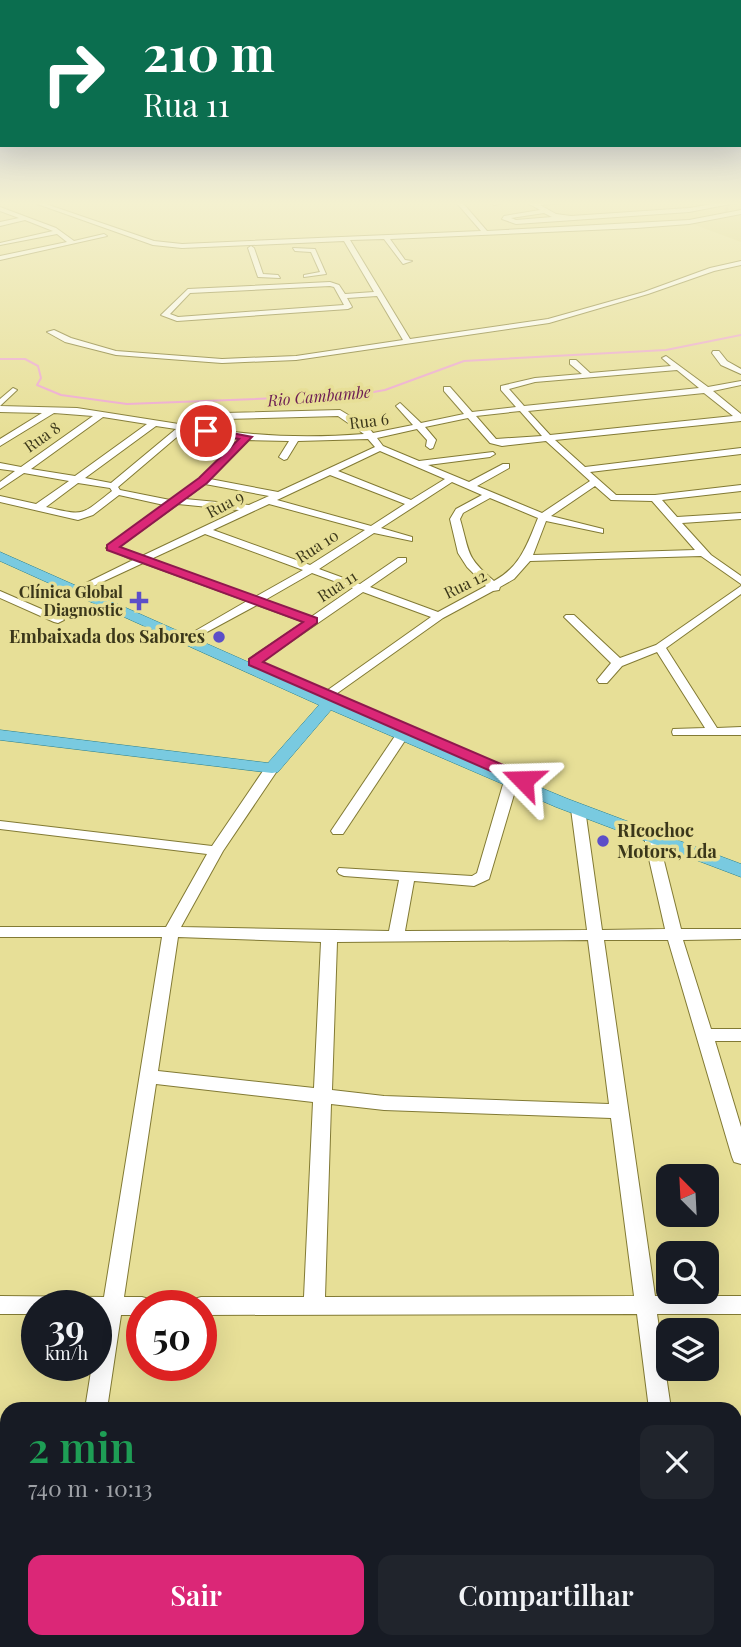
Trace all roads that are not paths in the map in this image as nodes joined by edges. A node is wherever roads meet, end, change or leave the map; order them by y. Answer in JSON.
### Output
{"nodes":[{"id":1,"x":369,"y":278,"type":"edge"},
{"id":2,"x":688,"y":278,"type":"edge"},
{"id":3,"x":284,"y":286,"type":"junction"},
{"id":4,"x":230,"y":288,"type":"junction"},
{"id":5,"x":317,"y":290,"type":"dead end"},
{"id":6,"x":341,"y":292,"type":"junction"},
{"id":7,"x":378,"y":294,"type":"junction"},
{"id":8,"x":180,"y":300,"type":"junction"},
{"id":9,"x":291,"y":311,"type":"junction"},
{"id":10,"x":235,"y":315,"type":"junction"},
{"id":11,"x":184,"y":318,"type":"junction"},
{"id":12,"x":51,"y":332,"type":"dead end"},
{"id":13,"x":407,"y":341,"type":"junction"},
{"id":14,"x":716,"y":353,"type":"dead end"},
{"id":15,"x":666,"y":358,"type":"dead end"},
{"id":16,"x":573,"y":362,"type":"dead end"},
{"id":17,"x":678,"y":368,"type":"junction"},
{"id":18,"x":741,"y":372,"type":"edge"},
{"id":19,"x":587,"y":374,"type":"junction"},
{"id":20,"x":741,"y":383,"type":"edge"},
{"id":21,"x":725,"y":386,"type":"junction"},
{"id":22,"x":0,"y":389,"type":"edge"},
{"id":23,"x":447,"y":390,"type":"dead end"},
{"id":24,"x":706,"y":390,"type":"junction"},
{"id":25,"x":741,"y":397,"type":"edge"},
{"id":26,"x":400,"y":406,"type":"dead end"},
{"id":27,"x":0,"y":407,"type":"edge"},
{"id":28,"x":54,"y":409,"type":"junction"},
{"id":29,"x":524,"y":409,"type":"junction"},
{"id":30,"x":102,"y":414,"type":"junction"},
{"id":31,"x":470,"y":415,"type":"junction"},
{"id":32,"x":741,"y":418,"type":"edge"},
{"id":33,"x":156,"y":422,"type":"junction"},
{"id":34,"x":183,"y":427,"type":"junction"},
{"id":35,"x":419,"y":427,"type":"junction"},
{"id":36,"x":206,"y":431,"type":"junction"},
{"id":37,"x":373,"y":436,"type":"junction"},
{"id":38,"x":247,"y":437,"type":"junction"},
{"id":39,"x":295,"y":438,"type":"junction"},
{"id":40,"x":548,"y":438,"type":"junction"},
{"id":41,"x":0,"y":443,"type":"edge"},
{"id":42,"x":430,"y":446,"type":"dead end"},
{"id":43,"x":380,"y":447,"type":"junction"},
{"id":44,"x":741,"y":450,"type":"edge"},
{"id":45,"x":490,"y":454,"type":"dead end"},
{"id":46,"x":284,"y":457,"type":"dead end"},
{"id":47,"x":421,"y":464,"type":"junction"},
{"id":48,"x":0,"y":466,"type":"edge"},
{"id":49,"x":506,"y":466,"type":"dead end"},
{"id":50,"x":22,"y":470,"type":"junction"},
{"id":51,"x":581,"y":470,"type":"junction"},
{"id":52,"x":332,"y":472,"type":"junction"},
{"id":53,"x":452,"y":478,"type":"junction"},
{"id":54,"x":82,"y":479,"type":"junction"},
{"id":55,"x":203,"y":481,"type":"junction"},
{"id":56,"x":594,"y":482,"type":"junction"},
{"id":57,"x":0,"y":486,"type":"edge"},
{"id":58,"x":470,"y":486,"type":"junction"},
{"id":59,"x":741,"y":488,"type":"edge"},
{"id":60,"x":115,"y":489,"type":"junction"},
{"id":61,"x":279,"y":495,"type":"junction"},
{"id":62,"x":488,"y":495,"type":"junction"},
{"id":63,"x":655,"y":498,"type":"junction"},
{"id":64,"x":0,"y":499,"type":"edge"},
{"id":65,"x":267,"y":500,"type":"junction"},
{"id":66,"x":175,"y":502,"type":"junction"},
{"id":67,"x":410,"y":503,"type":"junction"},
{"id":68,"x":36,"y":509,"type":"junction"},
{"id":69,"x":249,"y":509,"type":"junction"},
{"id":70,"x":741,"y":516,"type":"edge"},
{"id":71,"x":543,"y":517,"type":"junction"},
{"id":72,"x":674,"y":520,"type":"junction"},
{"id":73,"x":206,"y":531,"type":"junction"},
{"id":74,"x":368,"y":531,"type":"junction"},
{"id":75,"x":599,"y":531,"type":"dead end"},
{"id":76,"x":408,"y":539,"type":"dead end"},
{"id":77,"x":703,"y":553,"type":"junction"},
{"id":78,"x":0,"y":555,"type":"edge"},
{"id":79,"x":143,"y":558,"type":"junction"},
{"id":80,"x":527,"y":558,"type":"junction"},
{"id":81,"x":402,"y":560,"type":"dead end"},
{"id":82,"x":310,"y":570,"type":"junction"},
{"id":83,"x":741,"y":581,"type":"edge"},
{"id":84,"x":83,"y":587,"type":"junction"},
{"id":85,"x":495,"y":588,"type":"junction"},
{"id":86,"x":363,"y":589,"type":"junction"},
{"id":87,"x":741,"y":589,"type":"edge"},
{"id":88,"x":0,"y":594,"type":"edge"},
{"id":89,"x":256,"y":600,"type":"junction"},
{"id":90,"x":439,"y":615,"type":"junction"},
{"id":91,"x":570,"y":617,"type":"dead end"},
{"id":92,"x":58,"y":620,"type":"dead end"},
{"id":93,"x":312,"y":621,"type":"junction"},
{"id":94,"x":194,"y":636,"type":"junction"},
{"id":95,"x":660,"y":647,"type":"junction"},
{"id":96,"x":253,"y":662,"type":"junction"},
{"id":97,"x":618,"y":663,"type":"junction"},
{"id":98,"x":603,"y":680,"type":"dead end"},
{"id":99,"x":329,"y":699,"type":"junction"},
{"id":100,"x":713,"y":731,"type":"junction"},
{"id":101,"x":741,"y":731,"type":"edge"},
{"id":102,"x":678,"y":732,"type":"dead end"},
{"id":103,"x":0,"y":735,"type":"edge"},
{"id":104,"x":402,"y":736,"type":"junction"},
{"id":105,"x":272,"y":768,"type":"junction"},
{"id":106,"x":511,"y":781,"type":"junction"},
{"id":107,"x":578,"y":809,"type":"junction"},
{"id":108,"x":0,"y":825,"type":"edge"},
{"id":109,"x":338,"y":831,"type":"dead end"},
{"id":110,"x":651,"y":837,"type":"junction"},
{"id":111,"x":216,"y":851,"type":"junction"},
{"id":112,"x":741,"y":859,"type":"edge"},
{"id":113,"x":344,"y":871,"type":"dead end"},
{"id":114,"x":741,"y":871,"type":"edge"},
{"id":115,"x":407,"y":877,"type":"junction"},
{"id":116,"x":0,"y":932,"type":"edge"},
{"id":117,"x":171,"y":932,"type":"junction"},
{"id":118,"x":674,"y":934,"type":"junction"},
{"id":119,"x":741,"y":934,"type":"edge"},
{"id":120,"x":596,"y":936,"type":"junction"},
{"id":121,"x":329,"y":937,"type":"junction"},
{"id":122,"x":396,"y":937,"type":"junction"},
{"id":123,"x":703,"y":1035,"type":"junction"},
{"id":124,"x":741,"y":1035,"type":"edge"},
{"id":125,"x":150,"y":1077,"type":"junction"},
{"id":126,"x":325,"y":1096,"type":"junction"},
{"id":127,"x":620,"y":1111,"type":"junction"},
{"id":128,"x":741,"y":1156,"type":"edge"},
{"id":129,"x":0,"y":1305,"type":"edge"},
{"id":130,"x":21,"y":1305,"type":"edge"},
{"id":131,"x":741,"y":1305,"type":"edge"},
{"id":132,"x":112,"y":1306,"type":"joint"},
{"id":133,"x":126,"y":1306,"type":"edge"},
{"id":134,"x":217,"y":1306,"type":"edge"},
{"id":135,"x":647,"y":1306,"type":"junction"},
{"id":136,"x":314,"y":1307,"type":"junction"},
{"id":137,"x":100,"y":1381,"type":"edge"},
{"id":138,"x":97,"y":1402,"type":"edge"},
{"id":139,"x":659,"y":1402,"type":"edge"}],
"edges":[{"from":1,"to":7,"type":"street"},
{"from":2,"to":13,"type":"street"},
{"from":3,"to":4,"type":"street"},
{"from":3,"to":6,"type":"street"},
{"from":3,"to":9,"type":"street"},
{"from":4,"to":8,"type":"street"},
{"from":4,"to":10,"type":"street"},
{"from":5,"to":6,"type":"street"},
{"from":6,"to":7,"type":"street"},
{"from":6,"to":9,"type":"street"},
{"from":7,"to":13,"type":"street"},
{"from":8,"to":11,"type":"street"},
{"from":8,"to":11,"type":"street"},
{"from":9,"to":10,"type":"street"},
{"from":10,"to":11,"type":"street"},
{"from":12,"to":13,"type":"street"},
{"from":14,"to":18,"type":"street"},
{"from":15,"to":17,"type":"street"},
{"from":16,"to":19,"type":"street"},
{"from":17,"to":19,"type":"street"},
{"from":17,"to":24,"type":"street"},
{"from":19,"to":29,"type":"street"},
{"from":20,"to":21,"type":"street","name":"Rua 6"},
{"from":21,"to":24,"type":"street","name":"Rua 6"},
{"from":21,"to":25,"type":"street"},
{"from":22,"to":27,"type":"street"},
{"from":23,"to":31,"type":"street"},
{"from":24,"to":29,"type":"street","name":"Rua 6"},
{"from":24,"to":32,"type":"street"},
{"from":26,"to":35,"type":"street"},
{"from":27,"to":28,"type":"street","name":"Rua 6"},
{"from":28,"to":30,"type":"street","name":"Rua 6"},
{"from":28,"to":41,"type":"street"},
{"from":29,"to":31,"type":"street","name":"Rua 6"},
{"from":29,"to":40,"type":"street"},
{"from":30,"to":33,"type":"street","name":"Rua 6"},
{"from":30,"to":50,"type":"street","name":"Rua 8"},
{"from":31,"to":35,"type":"street","name":"Rua 6"},
{"from":31,"to":40,"type":"street"},
{"from":32,"to":40,"type":"street"},
{"from":33,"to":34,"type":"street","name":"Rua 6"},
{"from":33,"to":54,"type":"street"},
{"from":34,"to":36,"type":"street","name":"Rua 6"},
{"from":34,"to":60,"type":"street"},
{"from":35,"to":37,"type":"street","name":"Rua 6"},
{"from":35,"to":42,"type":"street"},
{"from":36,"to":37,"type":"street"},
{"from":36,"to":38,"type":"street","name":"Rua 6"},
{"from":37,"to":39,"type":"street","name":"Rua 6"},
{"from":37,"to":43,"type":"street"},
{"from":38,"to":39,"type":"street","name":"Rua 6"},
{"from":38,"to":55,"type":"street"},
{"from":39,"to":46,"type":"street"},
{"from":40,"to":51,"type":"street"},
{"from":43,"to":47,"type":"street"},
{"from":43,"to":52,"type":"street","name":"Rua 9"},
{"from":44,"to":51,"type":"street"},
{"from":45,"to":47,"type":"street"},
{"from":47,"to":53,"type":"street"},
{"from":48,"to":50,"type":"street"},
{"from":49,"to":58,"type":"street"},
{"from":50,"to":54,"type":"street"},
{"from":50,"to":57,"type":"street","name":"Rua 8"},
{"from":51,"to":56,"type":"street"},
{"from":52,"to":61,"type":"street","name":"Rua 9"},
{"from":52,"to":67,"type":"street"},
{"from":53,"to":58,"type":"street"},
{"from":53,"to":67,"type":"street","name":"Rua 10"},
{"from":54,"to":60,"type":"street"},
{"from":54,"to":68,"type":"street"},
{"from":55,"to":61,"type":"street"},
{"from":55,"to":66,"type":"street"},
{"from":56,"to":63,"type":"street"},
{"from":56,"to":71,"type":"street"},
{"from":58,"to":62,"type":"street"},
{"from":59,"to":63,"type":"street"},
{"from":60,"to":66,"type":"street"},
{"from":60,"to":68,"type":"street"},
{"from":61,"to":65,"type":"street","name":"Rua 9"},
{"from":62,"to":71,"type":"street"},
{"from":62,"to":85,"type":"street"},
{"from":63,"to":72,"type":"street"},
{"from":64,"to":68,"type":"street"},
{"from":65,"to":69,"type":"street","name":"Rua 9"},
{"from":65,"to":74,"type":"street"},
{"from":66,"to":69,"type":"street"},
{"from":66,"to":79,"type":"street"},
{"from":67,"to":74,"type":"street","name":"Rua 10"},
{"from":69,"to":73,"type":"street","name":"Rua 9"},
{"from":70,"to":72,"type":"street"},
{"from":71,"to":75,"type":"street"},
{"from":71,"to":80,"type":"street","name":"Rua 12"},
{"from":72,"to":77,"type":"street"},
{"from":73,"to":79,"type":"street","name":"Rua 9"},
{"from":73,"to":82,"type":"street"},
{"from":74,"to":76,"type":"street"},
{"from":74,"to":82,"type":"street","name":"Rua 10"},
{"from":77,"to":80,"type":"street"},
{"from":77,"to":83,"type":"street"},
{"from":78,"to":84,"type":"main road"},
{"from":78,"to":99,"type":"main road"},
{"from":79,"to":84,"type":"street","name":"Rua 9"},
{"from":79,"to":89,"type":"street"},
{"from":80,"to":85,"type":"street","name":"Rua 12"},
{"from":81,"to":86,"type":"street","name":"Rua 11"},
{"from":82,"to":86,"type":"street"},
{"from":82,"to":89,"type":"street","name":"Rua 10"},
{"from":84,"to":94,"type":"main road"},
{"from":85,"to":90,"type":"street","name":"Rua 12"},
{"from":86,"to":90,"type":"street"},
{"from":86,"to":93,"type":"street","name":"Rua 11"},
{"from":87,"to":95,"type":"street"},
{"from":88,"to":92,"type":"street"},
{"from":89,"to":93,"type":"street"},
{"from":89,"to":94,"type":"street","name":"Rua 10"},
{"from":90,"to":99,"type":"street","name":"Rua 12"},
{"from":91,"to":97,"type":"street"},
{"from":93,"to":96,"type":"street","name":"Rua 11"},
{"from":94,"to":96,"type":"main road"},
{"from":95,"to":97,"type":"street"},
{"from":95,"to":100,"type":"street"},
{"from":96,"to":99,"type":"main road"},
{"from":97,"to":98,"type":"street"},
{"from":99,"to":104,"type":"main road"},
{"from":99,"to":105,"type":"main road"},
{"from":99,"to":112,"type":"main road"},
{"from":100,"to":101,"type":"street"},
{"from":100,"to":102,"type":"street"},
{"from":103,"to":105,"type":"main road"},
{"from":104,"to":106,"type":"main road"},
{"from":104,"to":109,"type":"street"},
{"from":105,"to":111,"type":"street"},
{"from":106,"to":107,"type":"main road"},
{"from":106,"to":115,"type":"street"},
{"from":107,"to":110,"type":"main road"},
{"from":107,"to":120,"type":"street"},
{"from":108,"to":111,"type":"street"},
{"from":110,"to":114,"type":"main road"},
{"from":110,"to":118,"type":"street"},
{"from":111,"to":117,"type":"street"},
{"from":113,"to":115,"type":"street"},
{"from":115,"to":122,"type":"street"},
{"from":116,"to":117,"type":"street"},
{"from":117,"to":121,"type":"street"},
{"from":117,"to":125,"type":"street"},
{"from":118,"to":119,"type":"street"},
{"from":118,"to":120,"type":"street"},
{"from":118,"to":123,"type":"street"},
{"from":120,"to":122,"type":"street"},
{"from":120,"to":127,"type":"street"},
{"from":121,"to":122,"type":"street"},
{"from":121,"to":126,"type":"street"},
{"from":123,"to":124,"type":"street"},
{"from":123,"to":128,"type":"street"},
{"from":125,"to":126,"type":"street"},
{"from":125,"to":132,"type":"street"},
{"from":126,"to":127,"type":"street"},
{"from":126,"to":136,"type":"street"},
{"from":127,"to":135,"type":"street"},
{"from":129,"to":130,"type":"street"},
{"from":131,"to":135,"type":"street"},
{"from":132,"to":133,"type":"street"},
{"from":134,"to":136,"type":"street"},
{"from":135,"to":136,"type":"street"},
{"from":135,"to":139,"type":"street"},
{"from":137,"to":138,"type":"street"}]}
